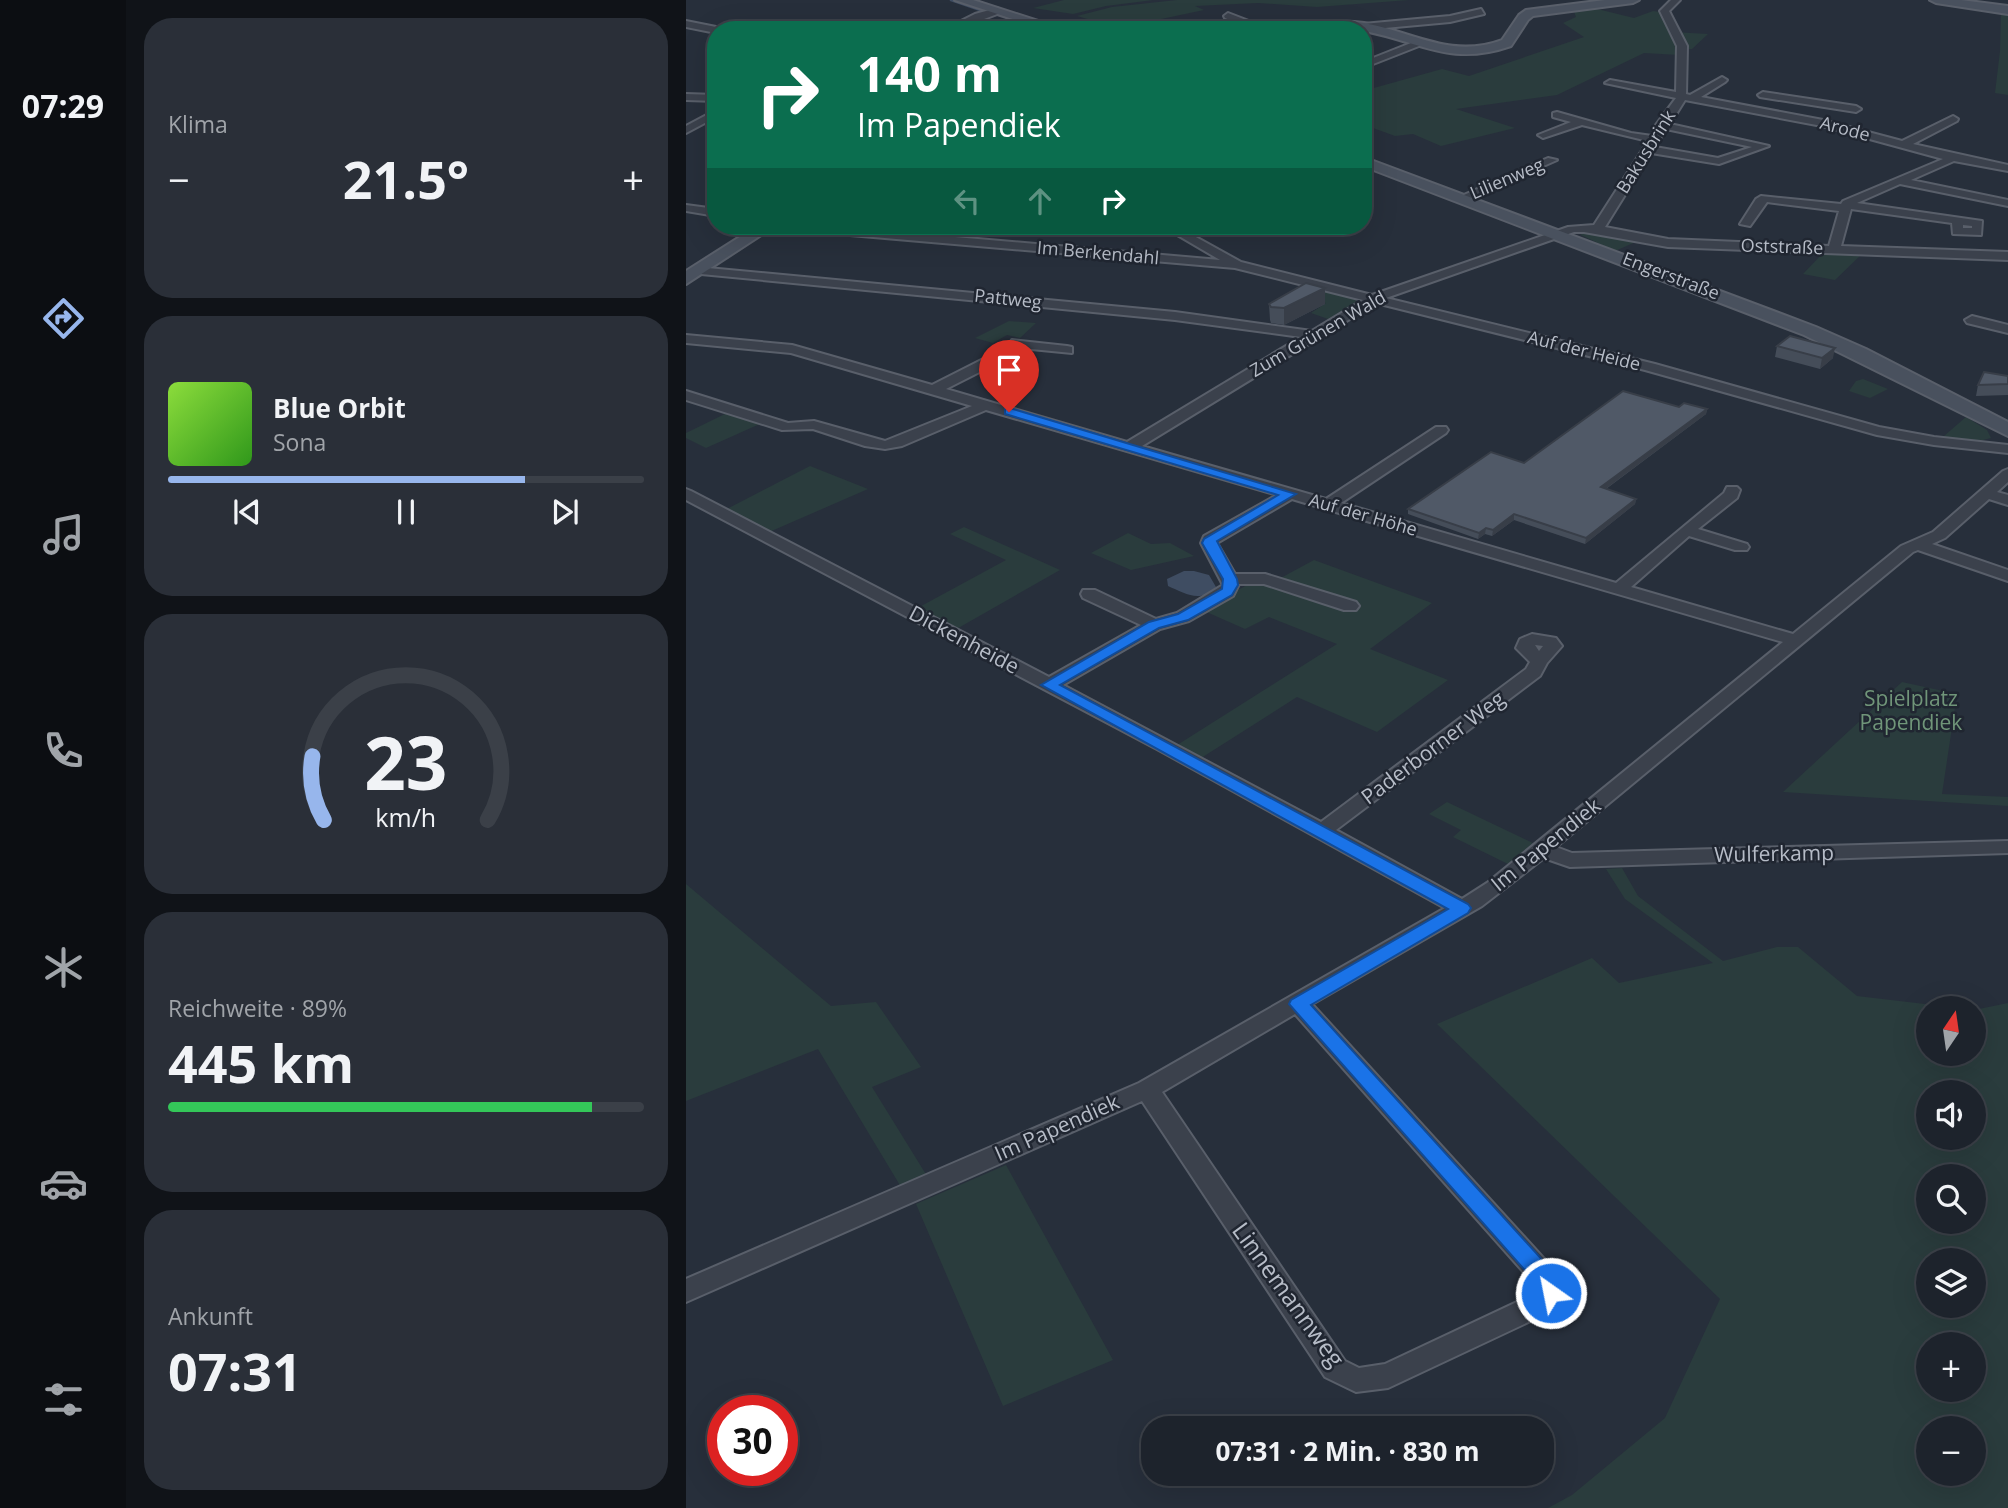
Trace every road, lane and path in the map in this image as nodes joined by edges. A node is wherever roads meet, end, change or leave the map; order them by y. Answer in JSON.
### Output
{"nodes":[{"id":1,"x":961,"y":0,"type":"edge"},
{"id":2,"x":1633,"y":0,"type":"edge"},
{"id":3,"x":1676,"y":0,"type":"edge"},
{"id":4,"x":1936,"y":0,"type":"edge"},
{"id":5,"x":2008,"y":10,"type":"edge"},
{"id":6,"x":997,"y":11,"type":"junction"},
{"id":7,"x":1480,"y":12,"type":"dead end"},
{"id":8,"x":1228,"y":16,"type":"dead end"},
{"id":9,"x":967,"y":21,"type":"edge"},
{"id":10,"x":1030,"y":21,"type":"edge"},
{"id":11,"x":1241,"y":21,"type":"edge"},
{"id":12,"x":686,"y":24,"type":"edge"},
{"id":13,"x":1372,"y":26,"type":"edge"},
{"id":14,"x":707,"y":28,"type":"edge"},
{"id":15,"x":1372,"y":30,"type":"edge"},
{"id":16,"x":1416,"y":44,"type":"junction"},
{"id":17,"x":1372,"y":61,"type":"edge"},
{"id":18,"x":1723,"y":80,"type":"dead end"},
{"id":19,"x":1610,"y":83,"type":"dead end"},
{"id":20,"x":1763,"y":95,"type":"dead end"},
{"id":21,"x":686,"y":97,"type":"edge"},
{"id":22,"x":1778,"y":97,"type":"junction"},
{"id":23,"x":707,"y":98,"type":"edge"},
{"id":24,"x":1686,"y":98,"type":"junction"},
{"id":25,"x":1856,"y":109,"type":"dead end"},
{"id":26,"x":1757,"y":111,"type":"junction"},
{"id":27,"x":1558,"y":115,"type":"dead end"},
{"id":28,"x":707,"y":118,"type":"edge"},
{"id":29,"x":1953,"y":119,"type":"dead end"},
{"id":30,"x":1582,"y":122,"type":"junction"},
{"id":31,"x":1661,"y":125,"type":"junction"},
{"id":32,"x":686,"y":130,"type":"edge"},
{"id":33,"x":1543,"y":135,"type":"dead end"},
{"id":34,"x":1650,"y":144,"type":"junction"},
{"id":35,"x":1903,"y":145,"type":"junction"},
{"id":36,"x":1953,"y":158,"type":"junction"},
{"id":37,"x":1552,"y":160,"type":"dead end"},
{"id":38,"x":1372,"y":164,"type":"edge"},
{"id":39,"x":2008,"y":168,"type":"edge"},
{"id":40,"x":1900,"y":181,"type":"junction"},
{"id":41,"x":1463,"y":198,"type":"junction"},
{"id":42,"x":2008,"y":203,"type":"edge"},
{"id":43,"x":1846,"y":206,"type":"junction"},
{"id":44,"x":686,"y":208,"type":"edge"},
{"id":45,"x":707,"y":212,"type":"edge"},
{"id":46,"x":1958,"y":220,"type":"dead end"},
{"id":47,"x":1746,"y":224,"type":"dead end"},
{"id":48,"x":1598,"y":228,"type":"junction"},
{"id":49,"x":1558,"y":234,"type":"junction"},
{"id":50,"x":753,"y":235,"type":"edge"},
{"id":51,"x":895,"y":235,"type":"edge"},
{"id":52,"x":1184,"y":235,"type":"edge"},
{"id":53,"x":1834,"y":249,"type":"junction"},
{"id":54,"x":2008,"y":256,"type":"edge"},
{"id":55,"x":1237,"y":265,"type":"junction"},
{"id":56,"x":693,"y":275,"type":"edge"},
{"id":57,"x":1372,"y":300,"type":"junction"},
{"id":58,"x":1972,"y":320,"type":"dead end"},
{"id":59,"x":2008,"y":329,"type":"edge"},
{"id":60,"x":1314,"y":335,"type":"junction"},
{"id":61,"x":686,"y":339,"type":"edge"},
{"id":62,"x":1067,"y":350,"type":"dead end"},
{"id":63,"x":934,"y":390,"type":"junction"},
{"id":64,"x":686,"y":395,"type":"edge"},
{"id":65,"x":985,"y":405,"type":"junction"},
{"id":66,"x":1970,"y":412,"type":"junction"},
{"id":67,"x":1441,"y":430,"type":"dead end"},
{"id":68,"x":2008,"y":430,"type":"edge"},
{"id":69,"x":2008,"y":436,"type":"edge"},
{"id":70,"x":1129,"y":447,"type":"junction"},
{"id":71,"x":2008,"y":449,"type":"edge"},
{"id":72,"x":2008,"y":474,"type":"edge"},
{"id":73,"x":1731,"y":490,"type":"dead end"},
{"id":74,"x":686,"y":494,"type":"edge"},
{"id":75,"x":1289,"y":494,"type":"junction"},
{"id":76,"x":1987,"y":494,"type":"junction"},
{"id":77,"x":2008,"y":500,"type":"edge"},
{"id":78,"x":1328,"y":505,"type":"junction"},
{"id":79,"x":1686,"y":530,"type":"junction"},
{"id":80,"x":1916,"y":544,"type":"junction"},
{"id":81,"x":1741,"y":547,"type":"dead end"},
{"id":82,"x":2008,"y":576,"type":"edge"},
{"id":83,"x":1230,"y":579,"type":"junction"},
{"id":84,"x":1619,"y":589,"type":"junction"},
{"id":85,"x":1089,"y":594,"type":"dead end"},
{"id":86,"x":1350,"y":606,"type":"dead end"},
{"id":87,"x":1154,"y":625,"type":"junction"},
{"id":88,"x":1795,"y":640,"type":"junction"},
{"id":89,"x":1539,"y":661,"type":"dead end"},
{"id":90,"x":1049,"y":685,"type":"junction"},
{"id":91,"x":1322,"y":831,"type":"junction"},
{"id":92,"x":2008,"y":847,"type":"edge"},
{"id":93,"x":1541,"y":849,"type":"junction"},
{"id":94,"x":1462,"y":908,"type":"junction"},
{"id":95,"x":1298,"y":1004,"type":"junction"},
{"id":96,"x":1147,"y":1089,"type":"junction"},
{"id":97,"x":686,"y":1291,"type":"edge"}],
"edges":[{"from":1,"to":6,"type":"street"},
{"from":2,"to":16,"type":"street"},
{"from":3,"to":24,"type":"street","name":"Bakusbrink"},
{"from":4,"to":5,"type":"street"},
{"from":6,"to":9,"type":"street"},
{"from":6,"to":10,"type":"street"},
{"from":7,"to":13,"type":"street"},
{"from":8,"to":11,"type":"street"},
{"from":12,"to":14,"type":"street"},
{"from":15,"to":16,"type":"street"},
{"from":16,"to":17,"type":"street"},
{"from":18,"to":24,"type":"street"},
{"from":19,"to":24,"type":"street","name":"Arode"},
{"from":20,"to":22,"type":"street"},
{"from":21,"to":23,"type":"street"},
{"from":22,"to":25,"type":"street"},
{"from":22,"to":26,"type":"street"},
{"from":24,"to":26,"type":"street","name":"Arode"},
{"from":24,"to":31,"type":"street","name":"Bakusbrink"},
{"from":26,"to":35,"type":"street","name":"Arode"},
{"from":27,"to":30,"type":"street"},
{"from":28,"to":32,"type":"street"},
{"from":29,"to":35,"type":"street"},
{"from":30,"to":33,"type":"street"},
{"from":30,"to":34,"type":"street"},
{"from":31,"to":34,"type":"street","name":"Bakusbrink"},
{"from":31,"to":34,"type":"street"},
{"from":34,"to":48,"type":"street","name":"Bakusbrink"},
{"from":35,"to":36,"type":"street","name":"Arode"},
{"from":36,"to":39,"type":"street","name":"Arode"},
{"from":36,"to":40,"type":"street"},
{"from":37,"to":41,"type":"street","name":"Lilienweg"},
{"from":38,"to":41,"type":"main road","name":"Engerstraße"},
{"from":40,"to":42,"type":"street"},
{"from":40,"to":43,"type":"street"},
{"from":41,"to":49,"type":"main road","name":"Engerstraße"},
{"from":43,"to":46,"type":"street"},
{"from":43,"to":47,"type":"street"},
{"from":43,"to":53,"type":"street"},
{"from":44,"to":45,"type":"street"},
{"from":48,"to":49,"type":"street","name":"Oststraße"},
{"from":48,"to":53,"type":"street","name":"Oststraße"},
{"from":49,"to":57,"type":"street","name":"Zum Grünen Wald"},
{"from":49,"to":66,"type":"street","name":"Engerstraße"},
{"from":50,"to":56,"type":"street"},
{"from":51,"to":55,"type":"street","name":"Im Berkendahl"},
{"from":52,"to":55,"type":"street","name":"Auf der Heide"},
{"from":53,"to":54,"type":"street","name":"Oststraße"},
{"from":55,"to":57,"type":"street","name":"Auf der Heide"},
{"from":56,"to":60,"type":"street","name":"Pattweg"},
{"from":57,"to":60,"type":"street","name":"Zum Grünen Wald"},
{"from":57,"to":71,"type":"street","name":"Auf der Heide"},
{"from":58,"to":59,"type":"street"},
{"from":60,"to":70,"type":"street","name":"Zum Grünen Wald"},
{"from":61,"to":63,"type":"street","name":"Auf der Höhe"},
{"from":62,"to":63,"type":"street"},
{"from":63,"to":65,"type":"street","name":"Auf der Höhe"},
{"from":64,"to":65,"type":"street"},
{"from":65,"to":70,"type":"street","name":"Auf der Höhe"},
{"from":66,"to":68,"type":"street","name":"Engerstraße"},
{"from":66,"to":69,"type":"street","name":"Engerstraße"},
{"from":67,"to":78,"type":"street"},
{"from":70,"to":75,"type":"street","name":"Auf der Höhe"},
{"from":72,"to":76,"type":"street","name":"Im Papendiek"},
{"from":73,"to":79,"type":"street"},
{"from":74,"to":90,"type":"street","name":"Dickenheide"},
{"from":75,"to":78,"type":"street","name":"Auf der Höhe"},
{"from":75,"to":83,"type":"street"},
{"from":76,"to":77,"type":"street"},
{"from":76,"to":80,"type":"street","name":"Im Papendiek"},
{"from":78,"to":84,"type":"street","name":"Auf der Höhe"},
{"from":79,"to":81,"type":"street"},
{"from":79,"to":84,"type":"street"},
{"from":80,"to":82,"type":"street"},
{"from":80,"to":88,"type":"street","name":"Im Papendiek"},
{"from":83,"to":86,"type":"street"},
{"from":83,"to":87,"type":"street"},
{"from":84,"to":88,"type":"street","name":"Auf der Höhe"},
{"from":85,"to":87,"type":"street"},
{"from":87,"to":90,"type":"street"},
{"from":88,"to":93,"type":"street","name":"Im Papendiek"},
{"from":89,"to":91,"type":"street","name":"Paderborner Weg"},
{"from":90,"to":91,"type":"street","name":"Dickenheide"},
{"from":91,"to":94,"type":"street","name":"Dickenheide"},
{"from":92,"to":93,"type":"street","name":"Wulferkamp"},
{"from":93,"to":94,"type":"street","name":"Im Papendiek"},
{"from":94,"to":95,"type":"street","name":"Im Papendiek"},
{"from":95,"to":96,"type":"street","name":"Im Papendiek"},
{"from":95,"to":96,"type":"street","name":"Linnemannweg"},
{"from":96,"to":97,"type":"street","name":"Im Papendiek"}]}
